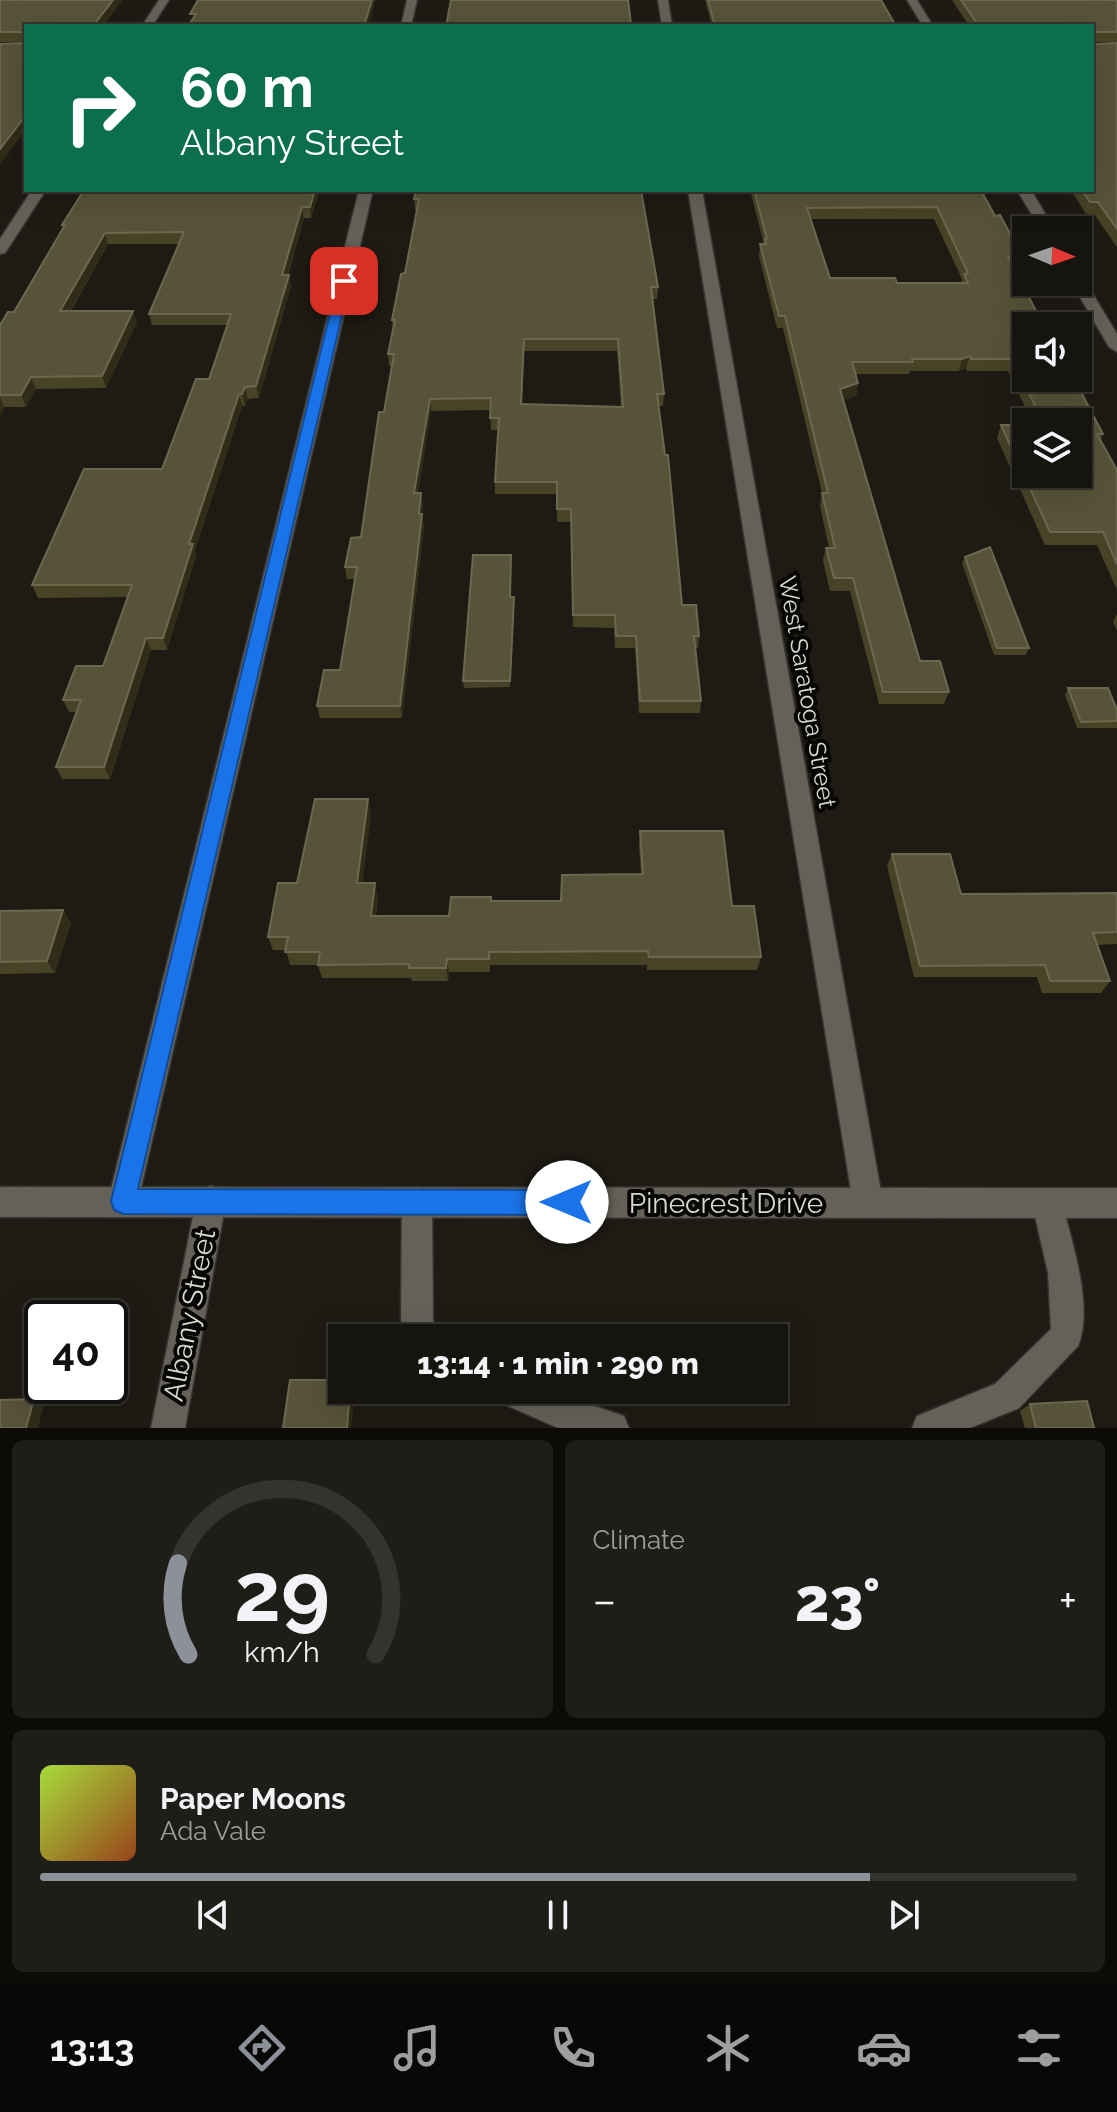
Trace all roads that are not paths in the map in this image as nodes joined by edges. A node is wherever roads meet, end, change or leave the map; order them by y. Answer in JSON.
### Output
{"nodes":[{"id":1,"x":164,"y":0,"type":"edge"},
{"id":2,"x":412,"y":0,"type":"edge"},
{"id":3,"x":663,"y":0,"type":"edge"},
{"id":4,"x":912,"y":0,"type":"edge"},
{"id":5,"x":148,"y":24,"type":"edge"},
{"id":6,"x":406,"y":24,"type":"edge"},
{"id":7,"x":667,"y":24,"type":"edge"},
{"id":8,"x":927,"y":24,"type":"edge"},
{"id":9,"x":38,"y":192,"type":"edge"},
{"id":10,"x":366,"y":192,"type":"edge"},
{"id":11,"x":695,"y":192,"type":"edge"},
{"id":12,"x":1025,"y":192,"type":"edge"},
{"id":13,"x":1040,"y":216,"type":"edge"},
{"id":14,"x":0,"y":250,"type":"edge"},
{"id":15,"x":1087,"y":296,"type":"edge"},
{"id":16,"x":1117,"y":347,"type":"edge"},
{"id":17,"x":123,"y":1201,"type":"junction"},
{"id":18,"x":211,"y":1201,"type":"junction"},
{"id":19,"x":0,"y":1202,"type":"edge"},
{"id":20,"x":417,"y":1202,"type":"junction"},
{"id":21,"x":868,"y":1203,"type":"junction"},
{"id":22,"x":1047,"y":1203,"type":"junction"},
{"id":23,"x":1117,"y":1203,"type":"edge"},
{"id":24,"x":419,"y":1324,"type":"edge"},
{"id":25,"x":539,"y":1404,"type":"edge"},
{"id":26,"x":168,"y":1428,"type":"edge"},
{"id":27,"x":612,"y":1428,"type":"edge"},
{"id":28,"x":929,"y":1428,"type":"edge"}],
"edges":[{"from":1,"to":5,"type":"street"},
{"from":2,"to":6,"type":"street"},
{"from":3,"to":7,"type":"street"},
{"from":4,"to":8,"type":"street"},
{"from":9,"to":14,"type":"street"},
{"from":10,"to":17,"type":"street"},
{"from":11,"to":21,"type":"street","name":"West Saratoga Street"},
{"from":12,"to":13,"type":"street"},
{"from":15,"to":16,"type":"street"},
{"from":17,"to":18,"type":"street","name":"Pinecrest Drive"},
{"from":17,"to":19,"type":"street","name":"Pinecrest Drive"},
{"from":18,"to":20,"type":"street","name":"Pinecrest Drive"},
{"from":18,"to":26,"type":"street","name":"Albany Street"},
{"from":20,"to":21,"type":"street","name":"Pinecrest Drive"},
{"from":20,"to":24,"type":"street"},
{"from":21,"to":22,"type":"street","name":"Pinecrest Drive"},
{"from":22,"to":23,"type":"street","name":"Pinecrest Drive"},
{"from":22,"to":28,"type":"street"},
{"from":25,"to":27,"type":"street"}]}
